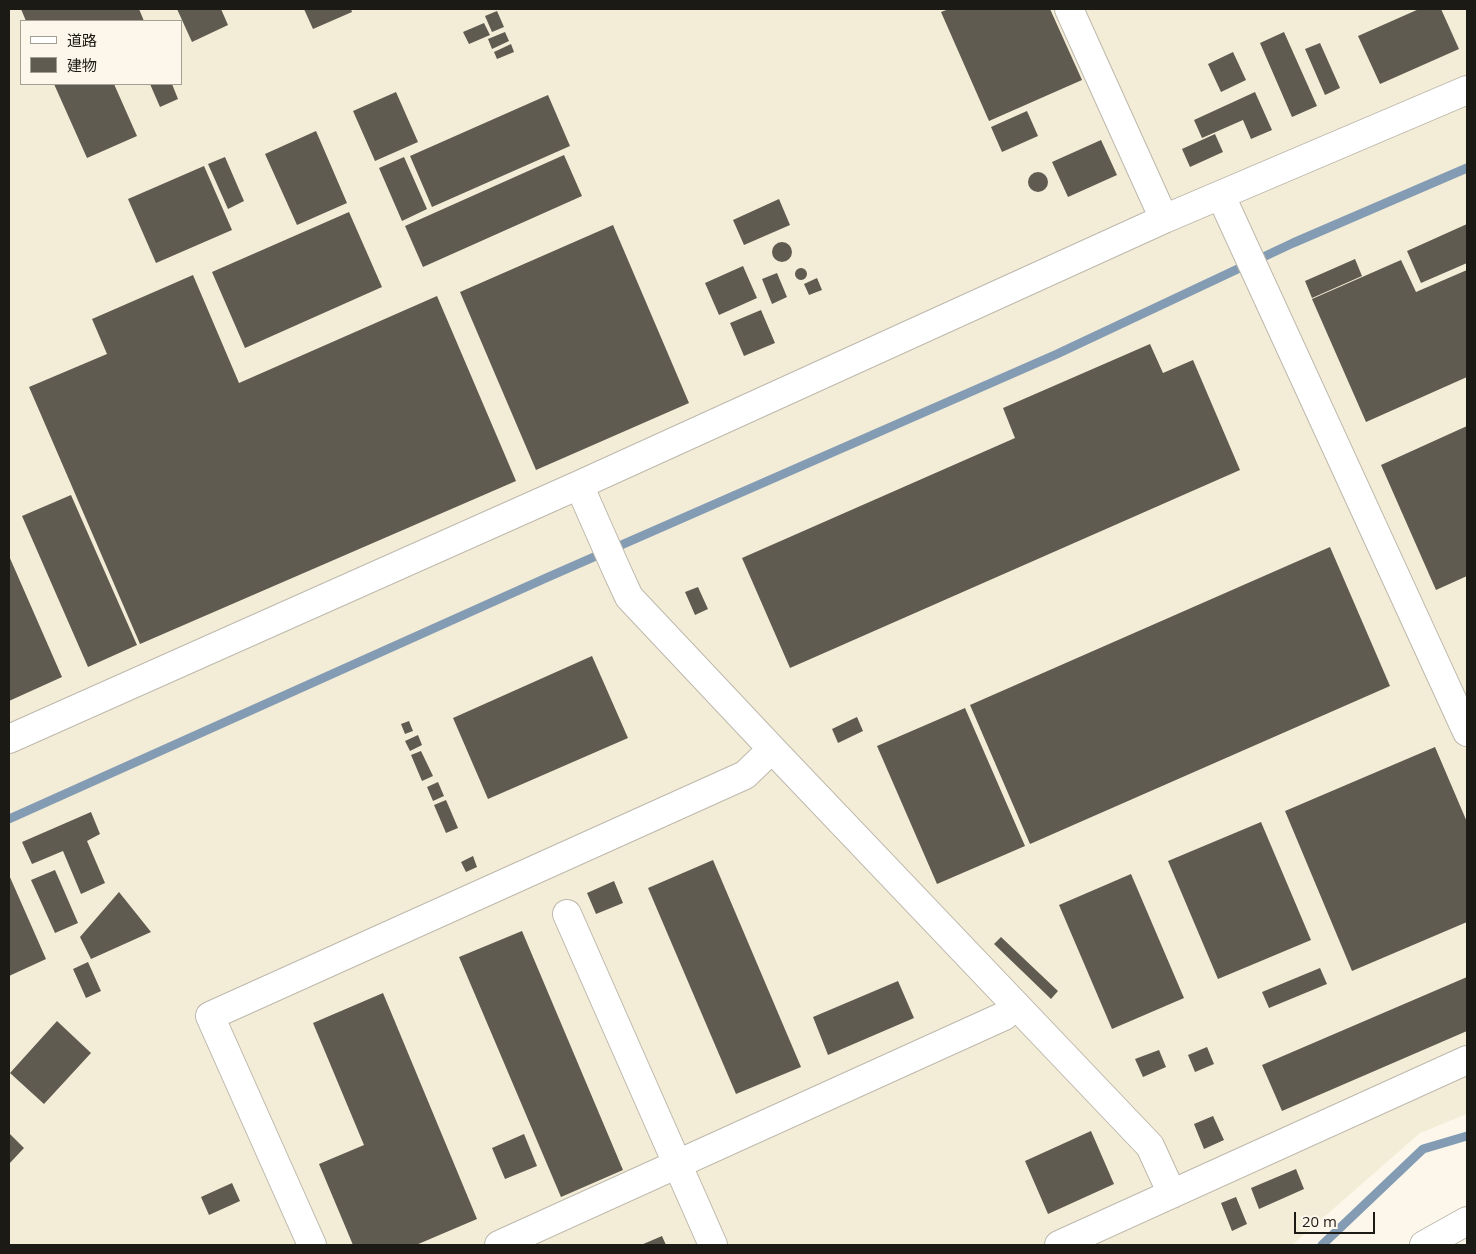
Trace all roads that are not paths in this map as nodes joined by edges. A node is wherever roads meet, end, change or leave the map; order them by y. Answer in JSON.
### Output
{"nodes":[{"id":1,"x":1069,"y":9,"type":"edge"},
{"id":2,"x":1467,"y":90,"type":"edge"},
{"id":3,"x":1221,"y":196,"type":"junction"},
{"id":4,"x":1164,"y":219,"type":"junction"},
{"id":5,"x":579,"y":485,"type":"junction"},
{"id":6,"x":1467,"y":732,"type":"edge"},
{"id":7,"x":9,"y":739,"type":"edge"},
{"id":8,"x":772,"y":749,"type":"junction"},
{"id":9,"x":566,"y":914,"type":"dead end"},
{"id":10,"x":1015,"y":1004,"type":"junction"},
{"id":11,"x":1467,"y":1060,"type":"edge"},
{"id":12,"x":676,"y":1164,"type":"junction"},
{"id":13,"x":1172,"y":1194,"type":"junction"},
{"id":14,"x":1467,"y":1221,"type":"edge"},
{"id":15,"x":312,"y":1245,"type":"edge"},
{"id":16,"x":499,"y":1245,"type":"edge"},
{"id":17,"x":713,"y":1245,"type":"edge"},
{"id":18,"x":1059,"y":1245,"type":"edge"},
{"id":19,"x":1424,"y":1245,"type":"edge"}],
"edges":[{"from":1,"to":4,"type":"street"},
{"from":2,"to":3,"type":"street"},
{"from":3,"to":4,"type":"street"},
{"from":3,"to":6,"type":"street"},
{"from":4,"to":5,"type":"street"},
{"from":5,"to":7,"type":"street"},
{"from":5,"to":8,"type":"street"},
{"from":8,"to":10,"type":"street"},
{"from":8,"to":15,"type":"street"},
{"from":9,"to":12,"type":"street"},
{"from":10,"to":12,"type":"street"},
{"from":10,"to":13,"type":"street"},
{"from":11,"to":13,"type":"street"},
{"from":12,"to":16,"type":"street"},
{"from":12,"to":17,"type":"street"},
{"from":13,"to":18,"type":"street"},
{"from":14,"to":19,"type":"street"}]}
